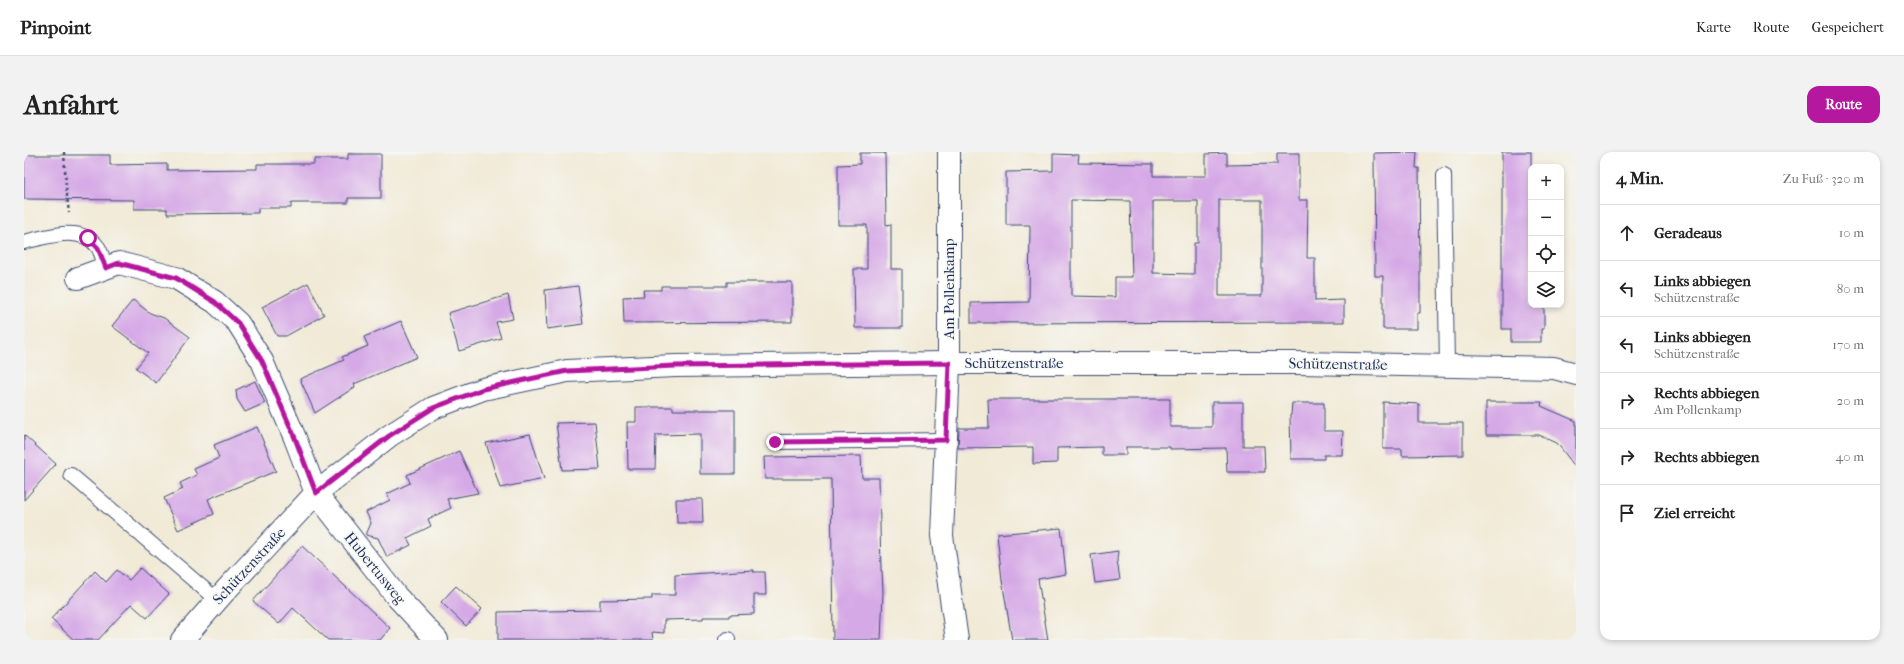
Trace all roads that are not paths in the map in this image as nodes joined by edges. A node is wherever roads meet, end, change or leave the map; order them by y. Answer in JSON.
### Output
{"nodes":[{"id":1,"x":949,"y":152,"type":"edge"},
{"id":2,"x":1444,"y":175,"type":"dead end"},
{"id":3,"x":24,"y":242,"type":"edge"},
{"id":4,"x":106,"y":268,"type":"junction"},
{"id":5,"x":78,"y":278,"type":"dead end"},
{"id":6,"x":949,"y":363,"type":"junction"},
{"id":7,"x":1447,"y":366,"type":"junction"},
{"id":8,"x":1576,"y":374,"type":"edge"},
{"id":9,"x":946,"y":440,"type":"junction"},
{"id":10,"x":775,"y":442,"type":"dead end"},
{"id":11,"x":71,"y":475,"type":"dead end"},
{"id":12,"x":316,"y":493,"type":"junction"},
{"id":13,"x":217,"y":600,"type":"junction"},
{"id":14,"x":182,"y":640,"type":"edge"},
{"id":15,"x":437,"y":640,"type":"edge"},
{"id":16,"x":957,"y":640,"type":"edge"}],
"edges":[{"from":1,"to":6,"type":"street","name":"Am Pollenkamp"},
{"from":2,"to":7,"type":"lane"},
{"from":3,"to":4,"type":"lane"},
{"from":4,"to":5,"type":"street"},
{"from":4,"to":12,"type":"street"},
{"from":6,"to":7,"type":"street","name":"Schützenstraße"},
{"from":6,"to":9,"type":"street","name":"Am Pollenkamp"},
{"from":6,"to":12,"type":"street","name":"Schützenstraße"},
{"from":7,"to":8,"type":"street","name":"Schützenstraße"},
{"from":9,"to":10,"type":"lane"},
{"from":9,"to":16,"type":"street","name":"Am Pollenkamp"},
{"from":11,"to":13,"type":"lane"},
{"from":12,"to":13,"type":"street","name":"Schützenstraße"},
{"from":12,"to":15,"type":"street","name":"Hubertusweg"},
{"from":13,"to":14,"type":"street","name":"Schützenstraße"}]}
